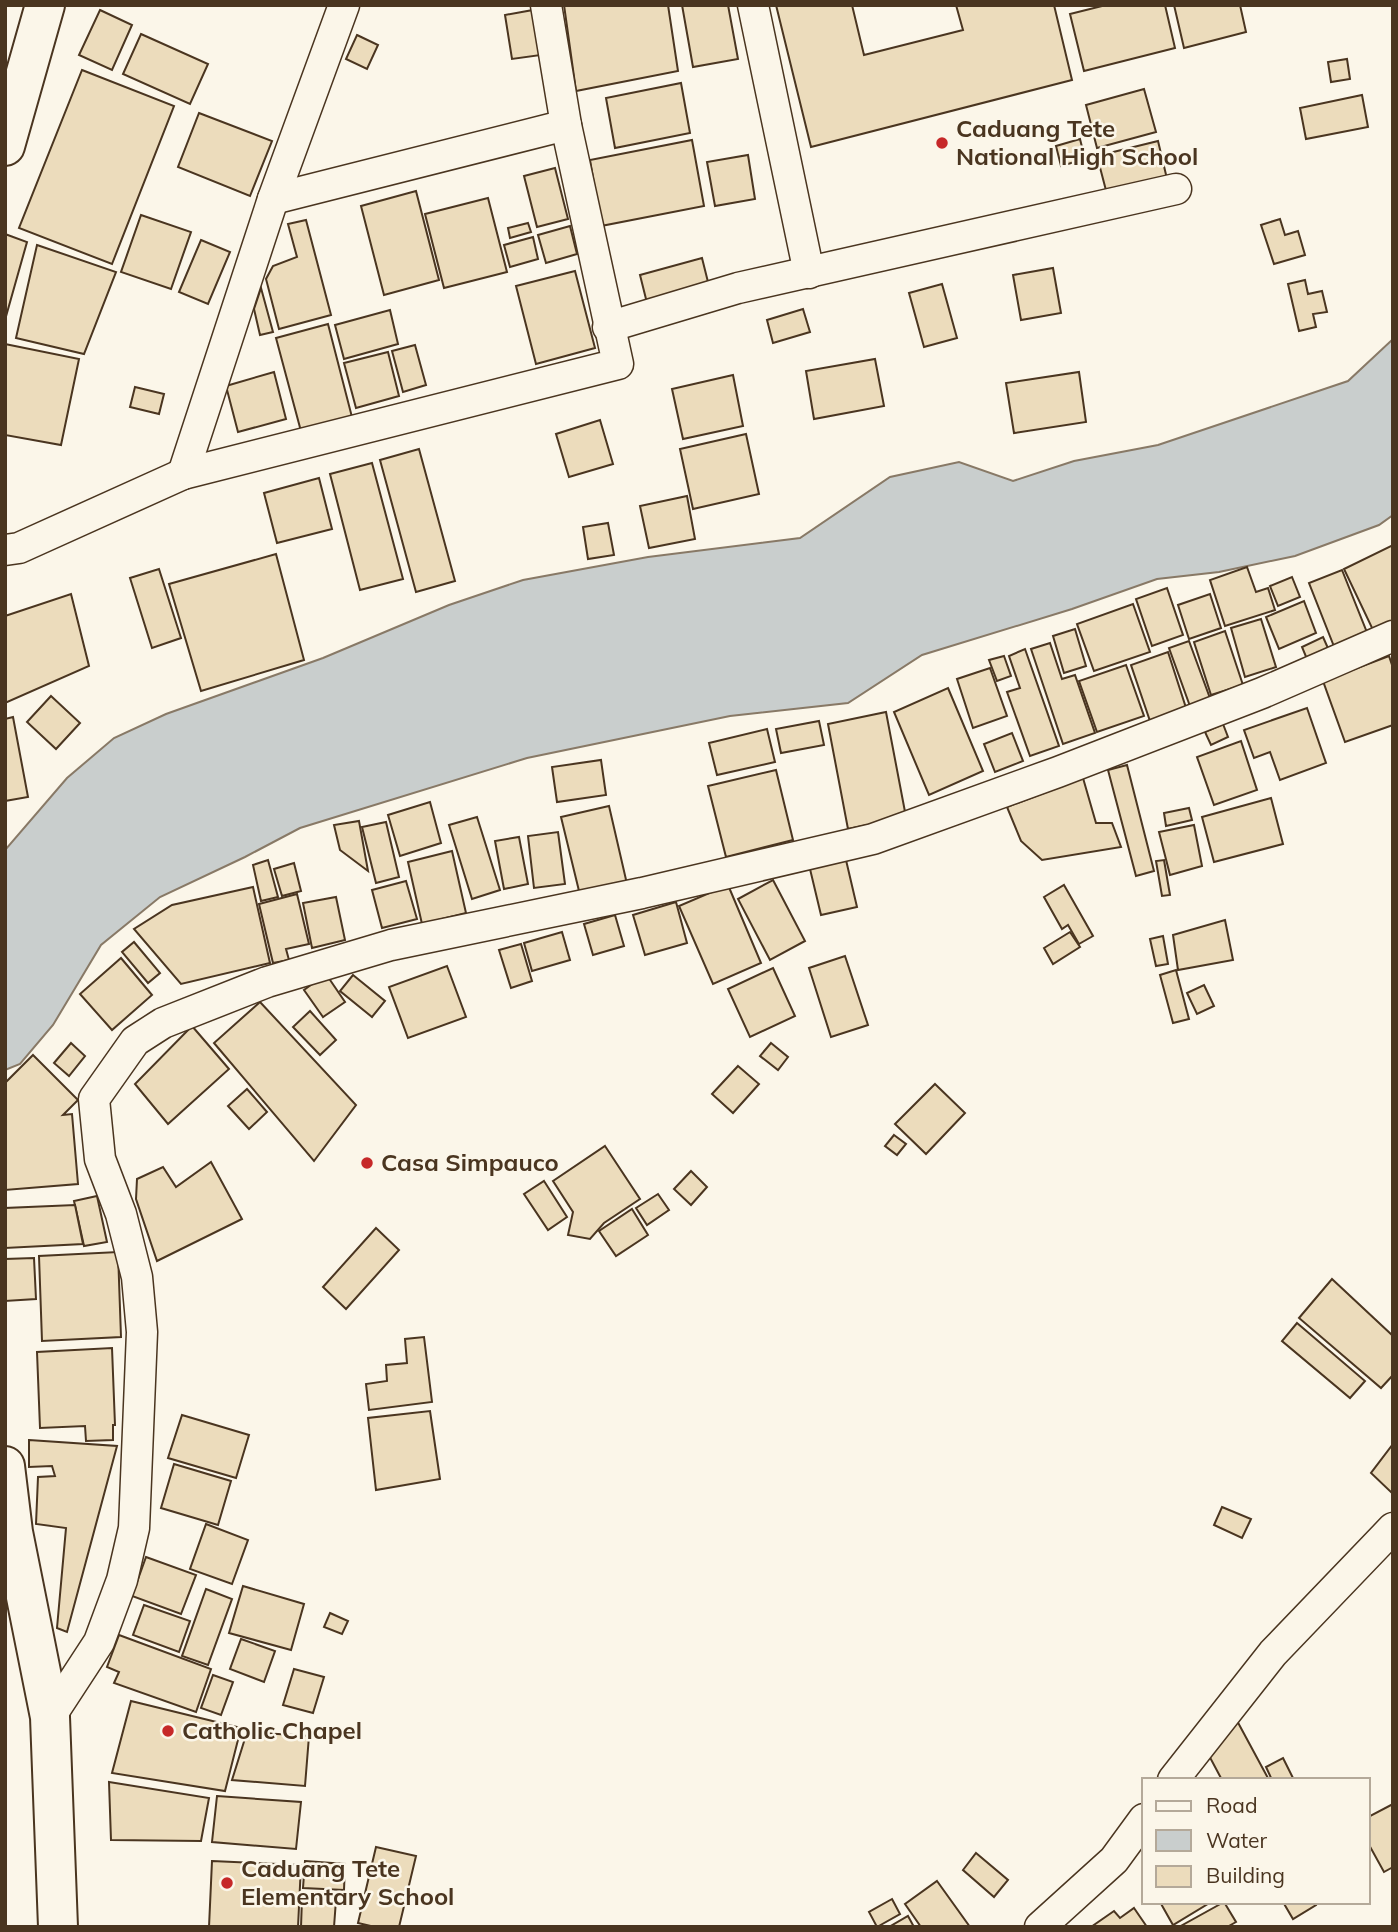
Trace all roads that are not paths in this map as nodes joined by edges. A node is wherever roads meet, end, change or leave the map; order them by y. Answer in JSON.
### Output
{"nodes":[{"id":1,"x":45,"y":5,"type":"edge"},
{"id":2,"x":344,"y":5,"type":"edge"},
{"id":3,"x":546,"y":5,"type":"edge"},
{"id":4,"x":753,"y":5,"type":"edge"},
{"id":5,"x":566,"y":125,"type":"junction"},
{"id":6,"x":5,"y":146,"type":"edge"},
{"id":7,"x":1176,"y":189,"type":"dead end"},
{"id":8,"x":272,"y":199,"type":"junction"},
{"id":9,"x":809,"y":274,"type":"junction"},
{"id":10,"x":608,"y":327,"type":"junction"},
{"id":11,"x":183,"y":474,"type":"junction"},
{"id":12,"x":5,"y":550,"type":"edge"},
{"id":13,"x":1393,"y":636,"type":"edge"},
{"id":14,"x":5,"y":1466,"type":"edge"},
{"id":15,"x":1393,"y":1528,"type":"edge"},
{"id":16,"x":50,"y":1717,"type":"junction"},
{"id":17,"x":1175,"y":1778,"type":"edge"},
{"id":18,"x":1142,"y":1822,"type":"edge"},
{"id":19,"x":58,"y":1927,"type":"edge"},
{"id":20,"x":1040,"y":1927,"type":"edge"}],
"edges":[{"from":1,"to":6,"type":"main road"},
{"from":2,"to":8,"type":"street"},
{"from":3,"to":5,"type":"street"},
{"from":4,"to":9,"type":"street"},
{"from":5,"to":8,"type":"street"},
{"from":5,"to":10,"type":"street"},
{"from":7,"to":9,"type":"street"},
{"from":8,"to":11,"type":"street"},
{"from":9,"to":10,"type":"street"},
{"from":10,"to":11,"type":"street"},
{"from":11,"to":12,"type":"street"},
{"from":13,"to":16,"type":"street"},
{"from":14,"to":16,"type":"main road"},
{"from":15,"to":17,"type":"street"},
{"from":16,"to":19,"type":"main road"},
{"from":18,"to":20,"type":"street"}]}
